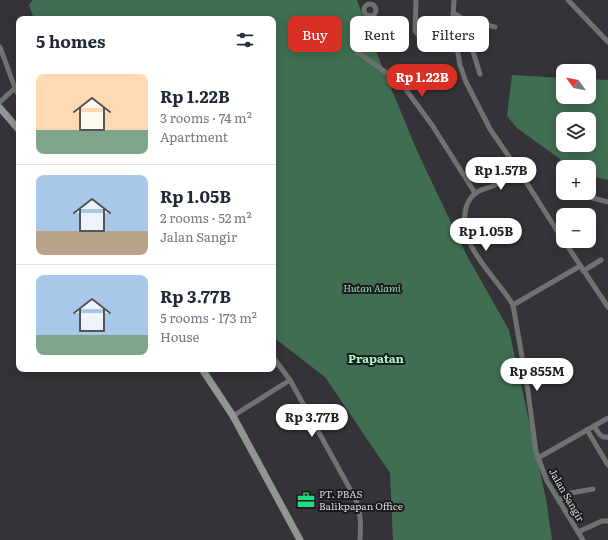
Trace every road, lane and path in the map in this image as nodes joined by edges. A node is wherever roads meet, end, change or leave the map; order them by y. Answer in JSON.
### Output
{"nodes":[{"id":1,"x":416,"y":0,"type":"edge"},
{"id":2,"x":454,"y":0,"type":"edge"},
{"id":3,"x":568,"y":0,"type":"edge"},
{"id":4,"x":365,"y":2,"type":"edge"},
{"id":5,"x":453,"y":13,"type":"junction"},
{"id":6,"x":367,"y":15,"type":"junction"},
{"id":7,"x":453,"y":16,"type":"edge"},
{"id":8,"x":458,"y":16,"type":"edge"},
{"id":9,"x":489,"y":26,"type":"edge"},
{"id":10,"x":494,"y":27,"type":"dead end"},
{"id":11,"x":417,"y":35,"type":"edge"},
{"id":12,"x":608,"y":42,"type":"edge"},
{"id":13,"x":0,"y":47,"type":"edge"},
{"id":14,"x":458,"y":52,"type":"edge"},
{"id":15,"x":473,"y":52,"type":"edge"},
{"id":16,"x":480,"y":74,"type":"dead end"},
{"id":17,"x":15,"y":88,"type":"joint"},
{"id":18,"x":0,"y":102,"type":"edge"},
{"id":19,"x":0,"y":108,"type":"edge"},
{"id":20,"x":16,"y":127,"type":"edge"},
{"id":21,"x":521,"y":174,"type":"junction"},
{"id":22,"x":475,"y":193,"type":"junction"},
{"id":23,"x":596,"y":199,"type":"edge"},
{"id":24,"x":608,"y":202,"type":"edge"},
{"id":25,"x":556,"y":230,"type":"edge"},
{"id":26,"x":568,"y":248,"type":"edge"},
{"id":27,"x":601,"y":260,"type":"dead end"},
{"id":28,"x":580,"y":266,"type":"junction"},
{"id":29,"x":583,"y":271,"type":"junction"},
{"id":30,"x":512,"y":305,"type":"junction"},
{"id":31,"x":608,"y":307,"type":"edge"},
{"id":32,"x":276,"y":361,"type":"edge"},
{"id":33,"x":204,"y":372,"type":"edge"},
{"id":34,"x":290,"y":380,"type":"junction"},
{"id":35,"x":233,"y":416,"type":"junction"},
{"id":36,"x":608,"y":418,"type":"edge"},
{"id":37,"x":594,"y":426,"type":"junction"},
{"id":38,"x":587,"y":430,"type":"junction"},
{"id":39,"x":608,"y":437,"type":"edge"},
{"id":40,"x":538,"y":458,"type":"junction"},
{"id":41,"x":608,"y":465,"type":"edge"},
{"id":42,"x":592,"y":489,"type":"dead end"},
{"id":43,"x":559,"y":500,"type":"junction"},
{"id":44,"x":608,"y":521,"type":"edge"},
{"id":45,"x":578,"y":532,"type":"junction"},
{"id":46,"x":300,"y":540,"type":"edge"},
{"id":47,"x":360,"y":540,"type":"edge"},
{"id":48,"x":583,"y":540,"type":"edge"}],
"edges":[{"from":1,"to":11,"type":"street"},
{"from":2,"to":5,"type":"street"},
{"from":3,"to":12,"type":"street"},
{"from":4,"to":6,"type":"street"},
{"from":4,"to":6,"type":"street"},
{"from":5,"to":7,"type":"street"},
{"from":5,"to":8,"type":"street"},
{"from":6,"to":22,"type":"street"},
{"from":9,"to":10,"type":"street"},
{"from":13,"to":17,"type":"street"},
{"from":14,"to":21,"type":"street"},
{"from":15,"to":16,"type":"street"},
{"from":17,"to":18,"type":"street"},
{"from":19,"to":20,"type":"main road"},
{"from":21,"to":22,"type":"street"},
{"from":21,"to":25,"type":"street"},
{"from":22,"to":30,"type":"street","name":"Jalan Sangir"},
{"from":23,"to":24,"type":"street"},
{"from":26,"to":28,"type":"street"},
{"from":27,"to":29,"type":"street"},
{"from":28,"to":29,"type":"street"},
{"from":28,"to":30,"type":"street"},
{"from":29,"to":31,"type":"street"},
{"from":30,"to":40,"type":"street","name":"Jalan Sangir"},
{"from":32,"to":34,"type":"street"},
{"from":33,"to":35,"type":"main road"},
{"from":34,"to":35,"type":"street"},
{"from":34,"to":47,"type":"street"},
{"from":35,"to":46,"type":"main road"},
{"from":36,"to":37,"type":"street"},
{"from":37,"to":38,"type":"street"},
{"from":37,"to":39,"type":"street"},
{"from":38,"to":40,"type":"street"},
{"from":38,"to":41,"type":"street"},
{"from":40,"to":43,"type":"street","name":"Jalan Sangir"},
{"from":42,"to":43,"type":"street"},
{"from":43,"to":45,"type":"street","name":"Jalan Sangir"},
{"from":44,"to":45,"type":"street"},
{"from":45,"to":48,"type":"street","name":"Jalan Sangir"}]}
